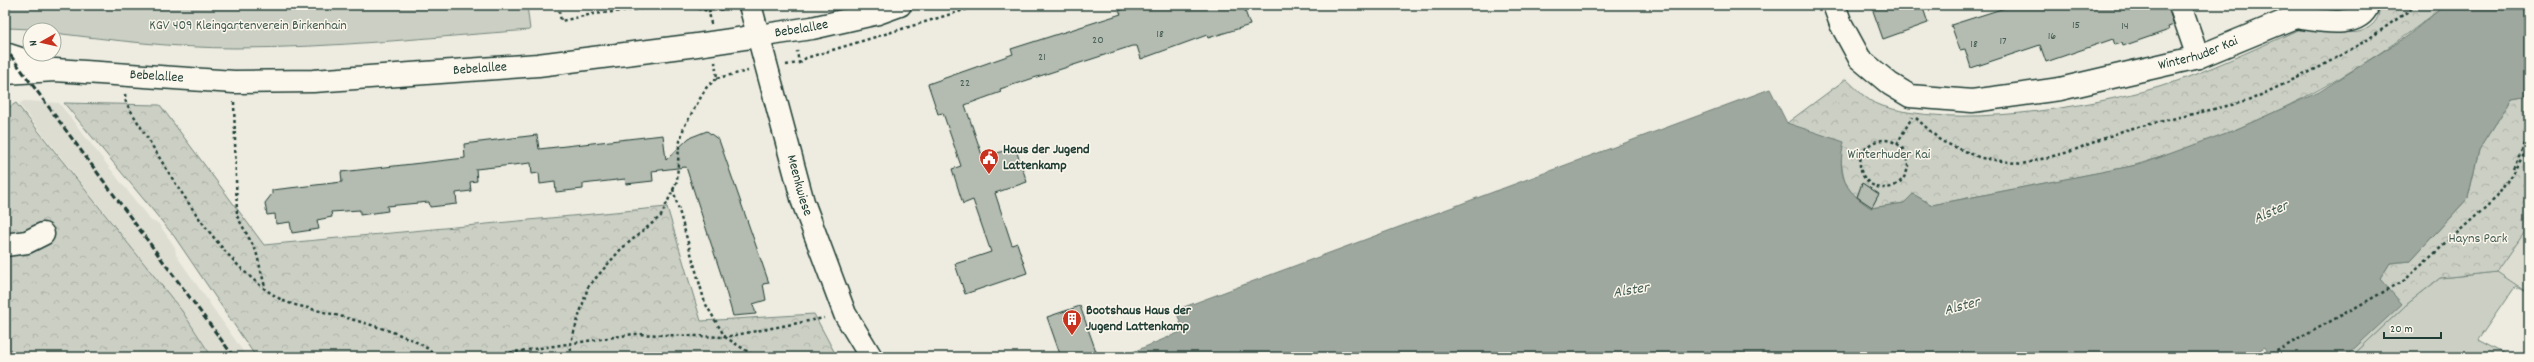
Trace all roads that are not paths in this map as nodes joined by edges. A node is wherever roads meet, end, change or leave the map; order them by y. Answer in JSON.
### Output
{"nodes":[{"id":1,"x":900,"y":5,"type":"edge"},
{"id":2,"x":1834,"y":5,"type":"edge"},
{"id":3,"x":2180,"y":5,"type":"edge"},
{"id":4,"x":2368,"y":5,"type":"edge"},
{"id":5,"x":741,"y":6,"type":"edge"},
{"id":6,"x":2302,"y":11,"type":"edge"},
{"id":7,"x":758,"y":36,"type":"junction"},
{"id":8,"x":5,"y":54,"type":"edge"},
{"id":9,"x":2198,"y":57,"type":"junction"},
{"id":10,"x":55,"y":70,"type":"junction"},
{"id":11,"x":5,"y":73,"type":"edge"},
{"id":12,"x":43,"y":234,"type":"dead end"},
{"id":13,"x":5,"y":245,"type":"edge"},
{"id":14,"x":871,"y":357,"type":"edge"}],
"edges":[{"from":1,"to":7,"type":"street","name":"Bebelallee"},
{"from":2,"to":9,"type":"street","name":"Winterhuder Kai"},
{"from":3,"to":9,"type":"street"},
{"from":4,"to":6,"type":"street","name":"Winterhuder Kai"},
{"from":5,"to":7,"type":"street","name":"Meenkwiese"},
{"from":6,"to":9,"type":"street","name":"Winterhuder Kai"},
{"from":7,"to":10,"type":"street","name":"Bebelallee"},
{"from":7,"to":14,"type":"street","name":"Meenkwiese"},
{"from":8,"to":10,"type":"street","name":"Bebelallee"},
{"from":10,"to":11,"type":"street","name":"Bebelallee"},
{"from":12,"to":13,"type":"street"}]}
